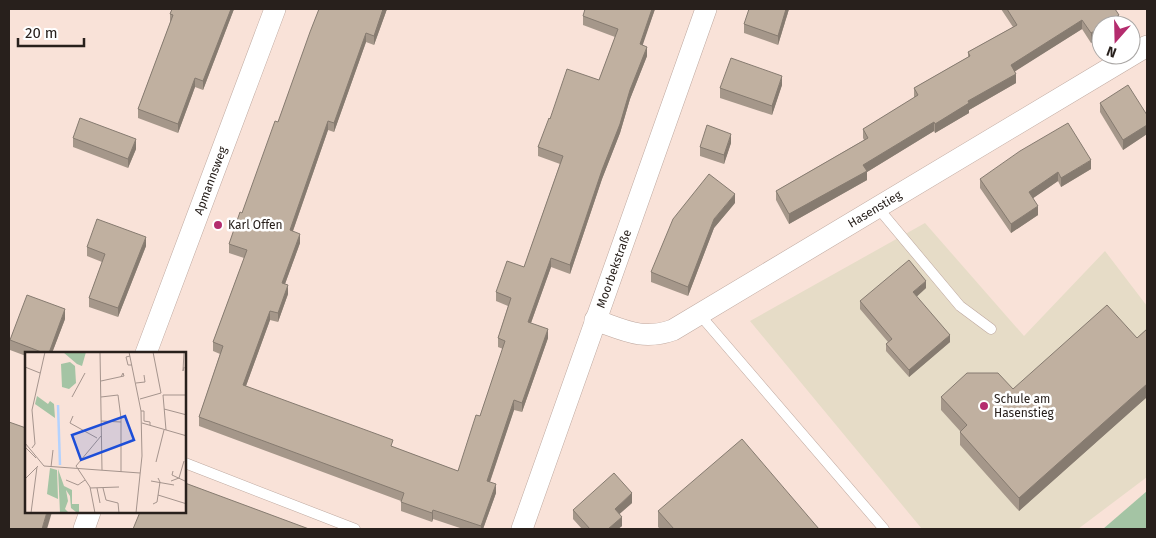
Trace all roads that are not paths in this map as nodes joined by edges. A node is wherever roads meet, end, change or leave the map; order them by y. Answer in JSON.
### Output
{"nodes":[{"id":1,"x":274,"y":9,"type":"edge"},
{"id":2,"x":706,"y":9,"type":"edge"},
{"id":3,"x":1147,"y":46,"type":"edge"},
{"id":4,"x":878,"y":208,"type":"junction"},
{"id":5,"x":700,"y":315,"type":"junction"},
{"id":6,"x":595,"y":320,"type":"junction"},
{"id":7,"x":991,"y":329,"type":"dead end"},
{"id":8,"x":146,"y":352,"type":"edge"},
{"id":9,"x":186,"y":463,"type":"edge"},
{"id":10,"x":90,"y":513,"type":"edge"},
{"id":11,"x":84,"y":529,"type":"edge"},
{"id":12,"x":355,"y":529,"type":"edge"},
{"id":13,"x":522,"y":529,"type":"edge"},
{"id":14,"x":884,"y":529,"type":"edge"}],
"edges":[{"from":1,"to":8,"type":"street","name":"Apmannsweg"},
{"from":2,"to":6,"type":"street","name":"Moorbekstraße"},
{"from":3,"to":4,"type":"street","name":"Hasenstieg"},
{"from":4,"to":5,"type":"street","name":"Hasenstieg"},
{"from":4,"to":7,"type":"lane"},
{"from":5,"to":6,"type":"street","name":"Hasenstieg"},
{"from":5,"to":14,"type":"lane"},
{"from":6,"to":13,"type":"street","name":"Moorbekstraße"},
{"from":9,"to":12,"type":"lane"},
{"from":10,"to":11,"type":"street"}]}
